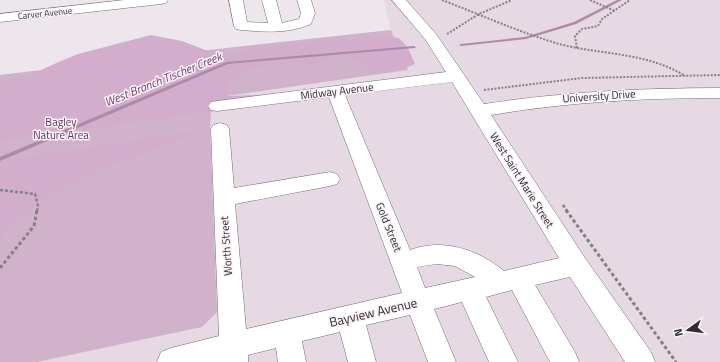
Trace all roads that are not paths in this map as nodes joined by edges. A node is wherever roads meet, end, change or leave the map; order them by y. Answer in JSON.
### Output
{"nodes":[{"id":1,"x":26,"y":0,"type":"edge"},
{"id":2,"x":161,"y":0,"type":"edge"},
{"id":3,"x":236,"y":0,"type":"edge"},
{"id":4,"x":269,"y":0,"type":"edge"},
{"id":5,"x":304,"y":0,"type":"edge"},
{"id":6,"x":399,"y":0,"type":"edge"},
{"id":7,"x":19,"y":16,"type":"junction"},
{"id":8,"x":0,"y":18,"type":"edge"},
{"id":9,"x":276,"y":28,"type":"junction"},
{"id":10,"x":457,"y":76,"type":"junction"},
{"id":11,"x":334,"y":92,"type":"junction"},
{"id":12,"x":720,"y":93,"type":"edge"},
{"id":13,"x":480,"y":101,"type":"junction"},
{"id":14,"x":217,"y":106,"type":"dead end"},
{"id":15,"x":220,"y":129,"type":"dead end"},
{"id":16,"x":330,"y":179,"type":"dead end"},
{"id":17,"x":223,"y":198,"type":"junction"},
{"id":18,"x":403,"y":262,"type":"junction"},
{"id":19,"x":576,"y":265,"type":"junction"},
{"id":20,"x":509,"y":280,"type":"junction"},
{"id":21,"x":469,"y":289,"type":"junction"},
{"id":22,"x":418,"y":301,"type":"junction"},
{"id":23,"x":350,"y":317,"type":"junction"},
{"id":24,"x":287,"y":332,"type":"junction"},
{"id":25,"x":233,"y":354,"type":"edge"},
{"id":26,"x":172,"y":362,"type":"edge"},
{"id":27,"x":292,"y":362,"type":"edge"},
{"id":28,"x":362,"y":362,"type":"edge"},
{"id":29,"x":442,"y":362,"type":"edge"},
{"id":30,"x":504,"y":362,"type":"edge"},
{"id":31,"x":565,"y":362,"type":"edge"},
{"id":32,"x":640,"y":362,"type":"edge"}],
"edges":[{"from":1,"to":7,"type":"street"},
{"from":2,"to":7,"type":"street","name":"Carver Avenue"},
{"from":3,"to":9,"type":"street"},
{"from":4,"to":9,"type":"street"},
{"from":5,"to":9,"type":"street"},
{"from":6,"to":10,"type":"street","name":"West Saint Marie Street"},
{"from":7,"to":8,"type":"street","name":"Carver Avenue"},
{"from":10,"to":11,"type":"street","name":"Midway Avenue"},
{"from":10,"to":13,"type":"street","name":"West Saint Marie Street"},
{"from":11,"to":14,"type":"street","name":"Midway Avenue"},
{"from":11,"to":18,"type":"street","name":"Gold Street"},
{"from":12,"to":13,"type":"street","name":"University Drive"},
{"from":13,"to":19,"type":"street","name":"West Saint Marie Street"},
{"from":15,"to":17,"type":"street","name":"Worth Street"},
{"from":16,"to":17,"type":"street"},
{"from":17,"to":25,"type":"street","name":"Worth Street"},
{"from":18,"to":20,"type":"street"},
{"from":18,"to":22,"type":"street","name":"Gold Street"},
{"from":19,"to":20,"type":"street","name":"Bayview Avenue"},
{"from":19,"to":32,"type":"street","name":"West Saint Marie Street"},
{"from":20,"to":21,"type":"street","name":"Bayview Avenue"},
{"from":20,"to":31,"type":"street"},
{"from":21,"to":22,"type":"street","name":"Bayview Avenue"},
{"from":21,"to":30,"type":"street"},
{"from":22,"to":23,"type":"street","name":"Bayview Avenue"},
{"from":22,"to":29,"type":"street","name":"Gold Street"},
{"from":23,"to":24,"type":"street","name":"Bayview Avenue"},
{"from":23,"to":28,"type":"street"},
{"from":24,"to":25,"type":"street","name":"Bayview Avenue"},
{"from":24,"to":27,"type":"street"},
{"from":25,"to":26,"type":"street","name":"Bayview Avenue"}]}
